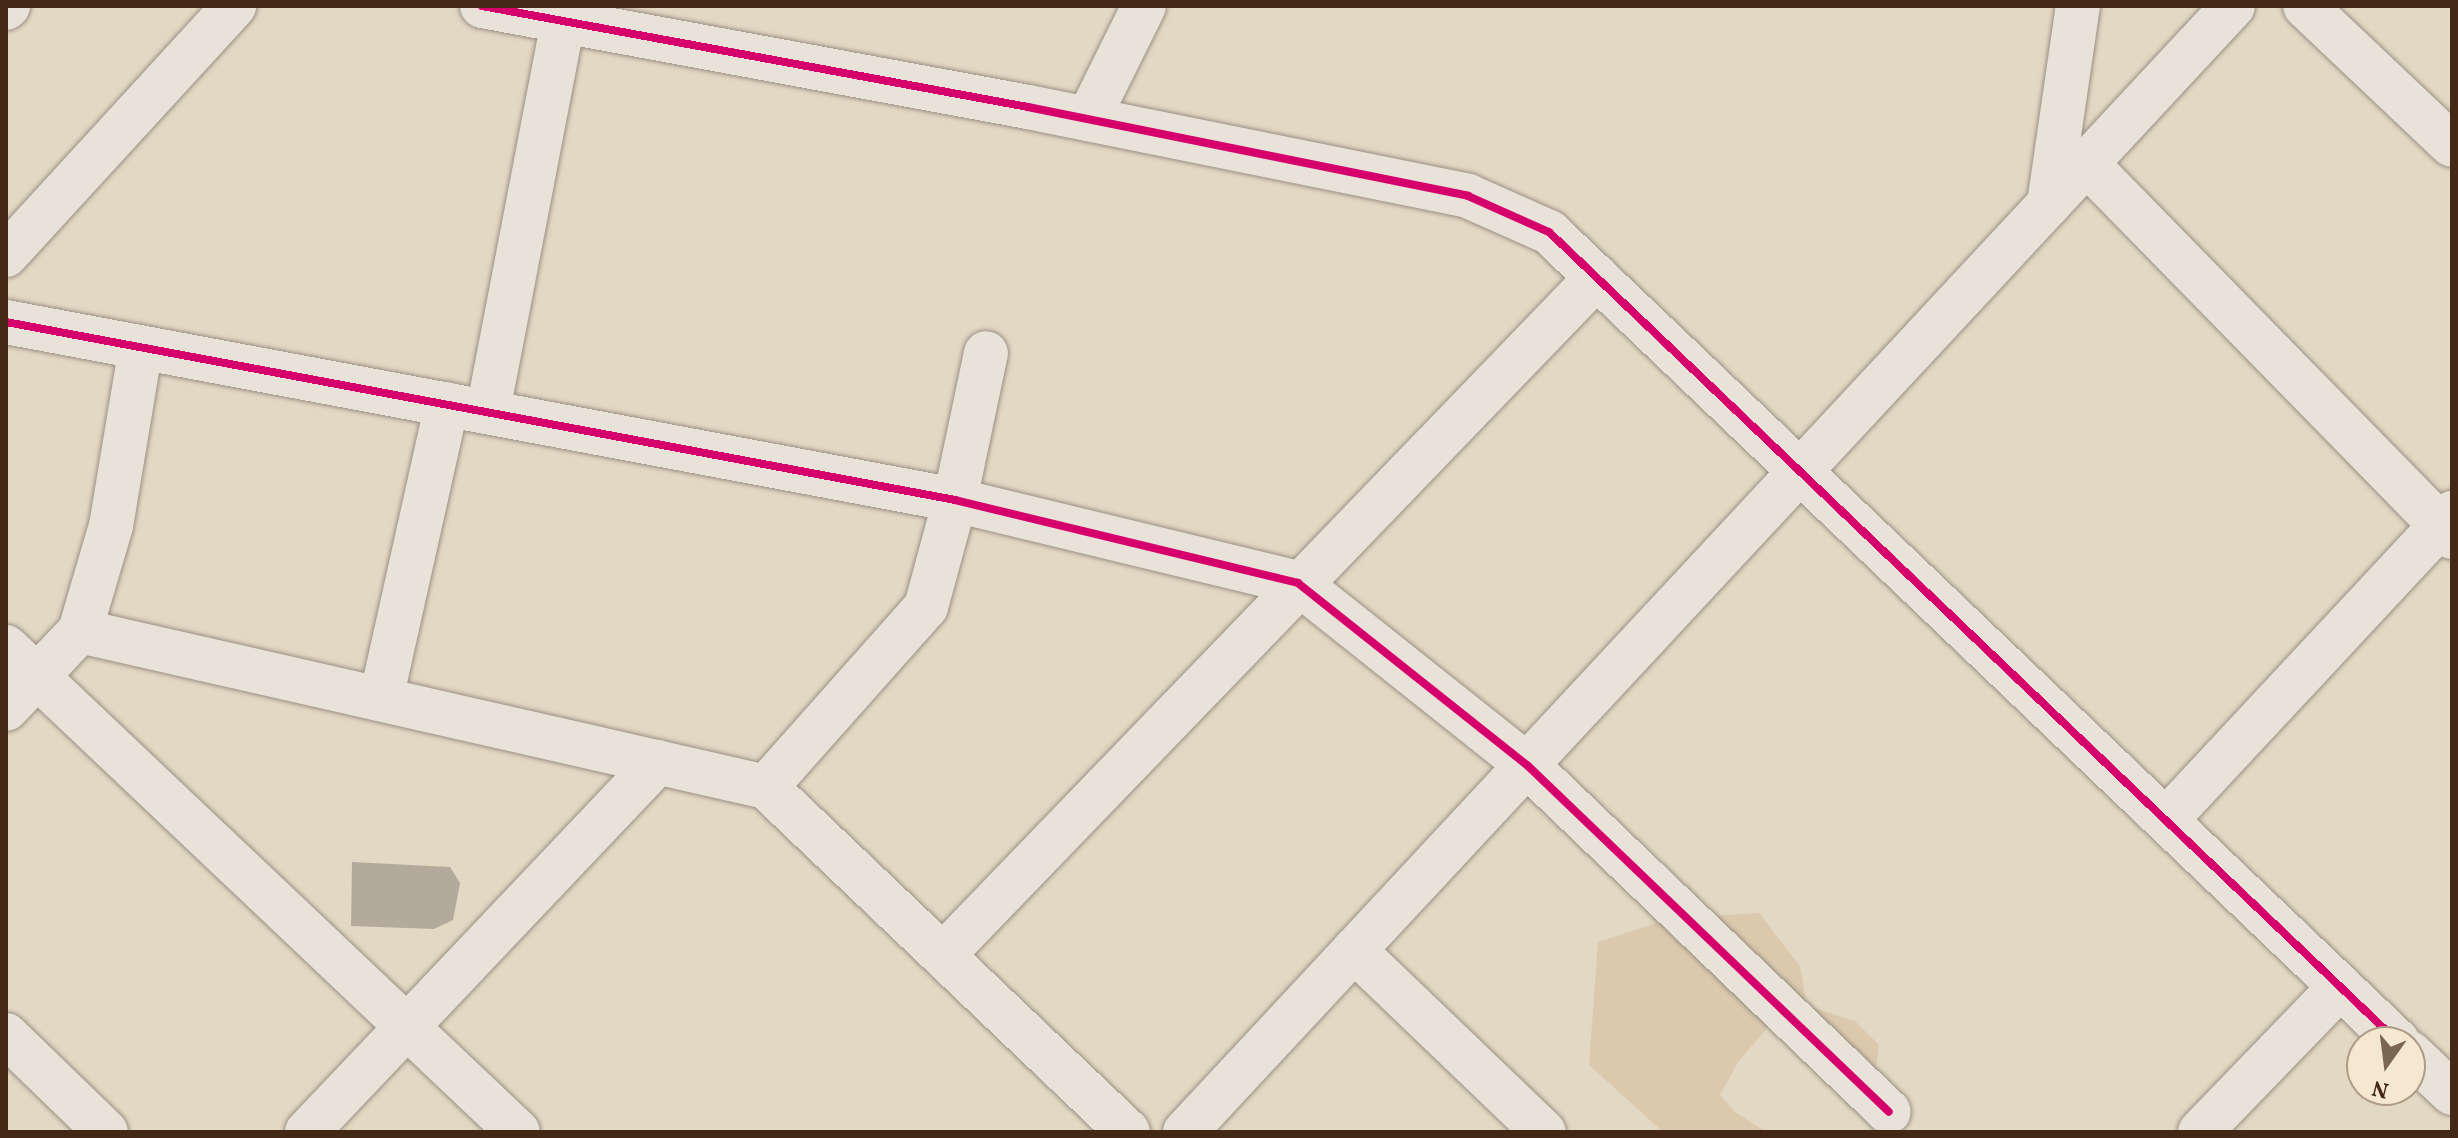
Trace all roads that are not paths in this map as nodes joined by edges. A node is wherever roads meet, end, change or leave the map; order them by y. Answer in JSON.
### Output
{"nodes":[{"id":1,"x":234,"y":6,"type":"edge"},
{"id":2,"x":482,"y":6,"type":"edge"},
{"id":3,"x":1144,"y":6,"type":"edge"},
{"id":4,"x":2078,"y":6,"type":"edge"},
{"id":5,"x":2233,"y":6,"type":"edge"},
{"id":6,"x":2305,"y":6,"type":"edge"},
{"id":7,"x":563,"y":21,"type":"junction"},
{"id":8,"x":1088,"y":119,"type":"junction"},
{"id":9,"x":2452,"y":145,"type":"edge"},
{"id":10,"x":2087,"y":164,"type":"junction"},
{"id":11,"x":2049,"y":204,"type":"junction"},
{"id":12,"x":14,"y":231,"type":"edge"},
{"id":13,"x":1597,"y":277,"type":"junction"},
{"id":14,"x":6,"y":322,"type":"edge"},
{"id":15,"x":141,"y":347,"type":"junction"},
{"id":16,"x":986,"y":353,"type":"dead end"},
{"id":17,"x":467,"y":408,"type":"junction"},
{"id":18,"x":1800,"y":472,"type":"junction"},
{"id":19,"x":955,"y":500,"type":"junction"},
{"id":20,"x":2448,"y":525,"type":"edge"},
{"id":21,"x":1298,"y":583,"type":"junction"},
{"id":22,"x":80,"y":631,"type":"junction"},
{"id":23,"x":6,"y":647,"type":"edge"},
{"id":24,"x":37,"y":676,"type":"junction"},
{"id":25,"x":381,"y":699,"type":"junction"},
{"id":26,"x":6,"y":709,"type":"edge"},
{"id":27,"x":658,"y":762,"type":"junction"},
{"id":28,"x":1527,"y":765,"type":"junction"},
{"id":29,"x":766,"y":787,"type":"junction"},
{"id":30,"x":2166,"y":820,"type":"junction"},
{"id":31,"x":1354,"y":950,"type":"junction"},
{"id":32,"x":943,"y":955,"type":"junction"},
{"id":33,"x":2340,"y":987,"type":"junction"},
{"id":34,"x":2381,"y":1026,"type":"edge"},
{"id":35,"x":406,"y":1027,"type":"junction"},
{"id":36,"x":11,"y":1051,"type":"edge"},
{"id":37,"x":2426,"y":1068,"type":"edge"},
{"id":38,"x":2452,"y":1093,"type":"edge"},
{"id":39,"x":1890,"y":1125,"type":"edge"},
{"id":40,"x":106,"y":1132,"type":"edge"},
{"id":41,"x":307,"y":1132,"type":"edge"},
{"id":42,"x":518,"y":1132,"type":"edge"},
{"id":43,"x":1128,"y":1132,"type":"edge"},
{"id":44,"x":1185,"y":1132,"type":"edge"},
{"id":45,"x":1544,"y":1132,"type":"edge"},
{"id":46,"x":2200,"y":1132,"type":"edge"}],
"edges":[{"from":1,"to":12,"type":"street"},
{"from":2,"to":7,"type":"street"},
{"from":3,"to":8,"type":"street"},
{"from":4,"to":11,"type":"street"},
{"from":5,"to":10,"type":"street"},
{"from":6,"to":9,"type":"street"},
{"from":7,"to":8,"type":"street"},
{"from":7,"to":17,"type":"street"},
{"from":8,"to":13,"type":"street"},
{"from":10,"to":11,"type":"street"},
{"from":10,"to":20,"type":"street"},
{"from":11,"to":18,"type":"street"},
{"from":13,"to":18,"type":"street"},
{"from":13,"to":21,"type":"street"},
{"from":14,"to":15,"type":"street"},
{"from":15,"to":17,"type":"street"},
{"from":15,"to":22,"type":"street"},
{"from":16,"to":19,"type":"street"},
{"from":17,"to":19,"type":"street"},
{"from":17,"to":25,"type":"street"},
{"from":18,"to":28,"type":"street"},
{"from":18,"to":30,"type":"street"},
{"from":19,"to":21,"type":"street"},
{"from":19,"to":29,"type":"street"},
{"from":20,"to":30,"type":"street"},
{"from":21,"to":28,"type":"street"},
{"from":21,"to":32,"type":"street"},
{"from":22,"to":24,"type":"street"},
{"from":22,"to":25,"type":"street"},
{"from":23,"to":24,"type":"street"},
{"from":24,"to":26,"type":"street"},
{"from":24,"to":35,"type":"street"},
{"from":25,"to":27,"type":"street"},
{"from":27,"to":29,"type":"street"},
{"from":27,"to":35,"type":"street"},
{"from":28,"to":31,"type":"street"},
{"from":28,"to":39,"type":"street"},
{"from":29,"to":32,"type":"street"},
{"from":30,"to":33,"type":"street"},
{"from":31,"to":44,"type":"street"},
{"from":31,"to":45,"type":"street"},
{"from":32,"to":43,"type":"street"},
{"from":33,"to":34,"type":"street"},
{"from":33,"to":46,"type":"street"},
{"from":35,"to":41,"type":"street"},
{"from":35,"to":42,"type":"street"},
{"from":36,"to":40,"type":"street"},
{"from":37,"to":38,"type":"street"}]}
